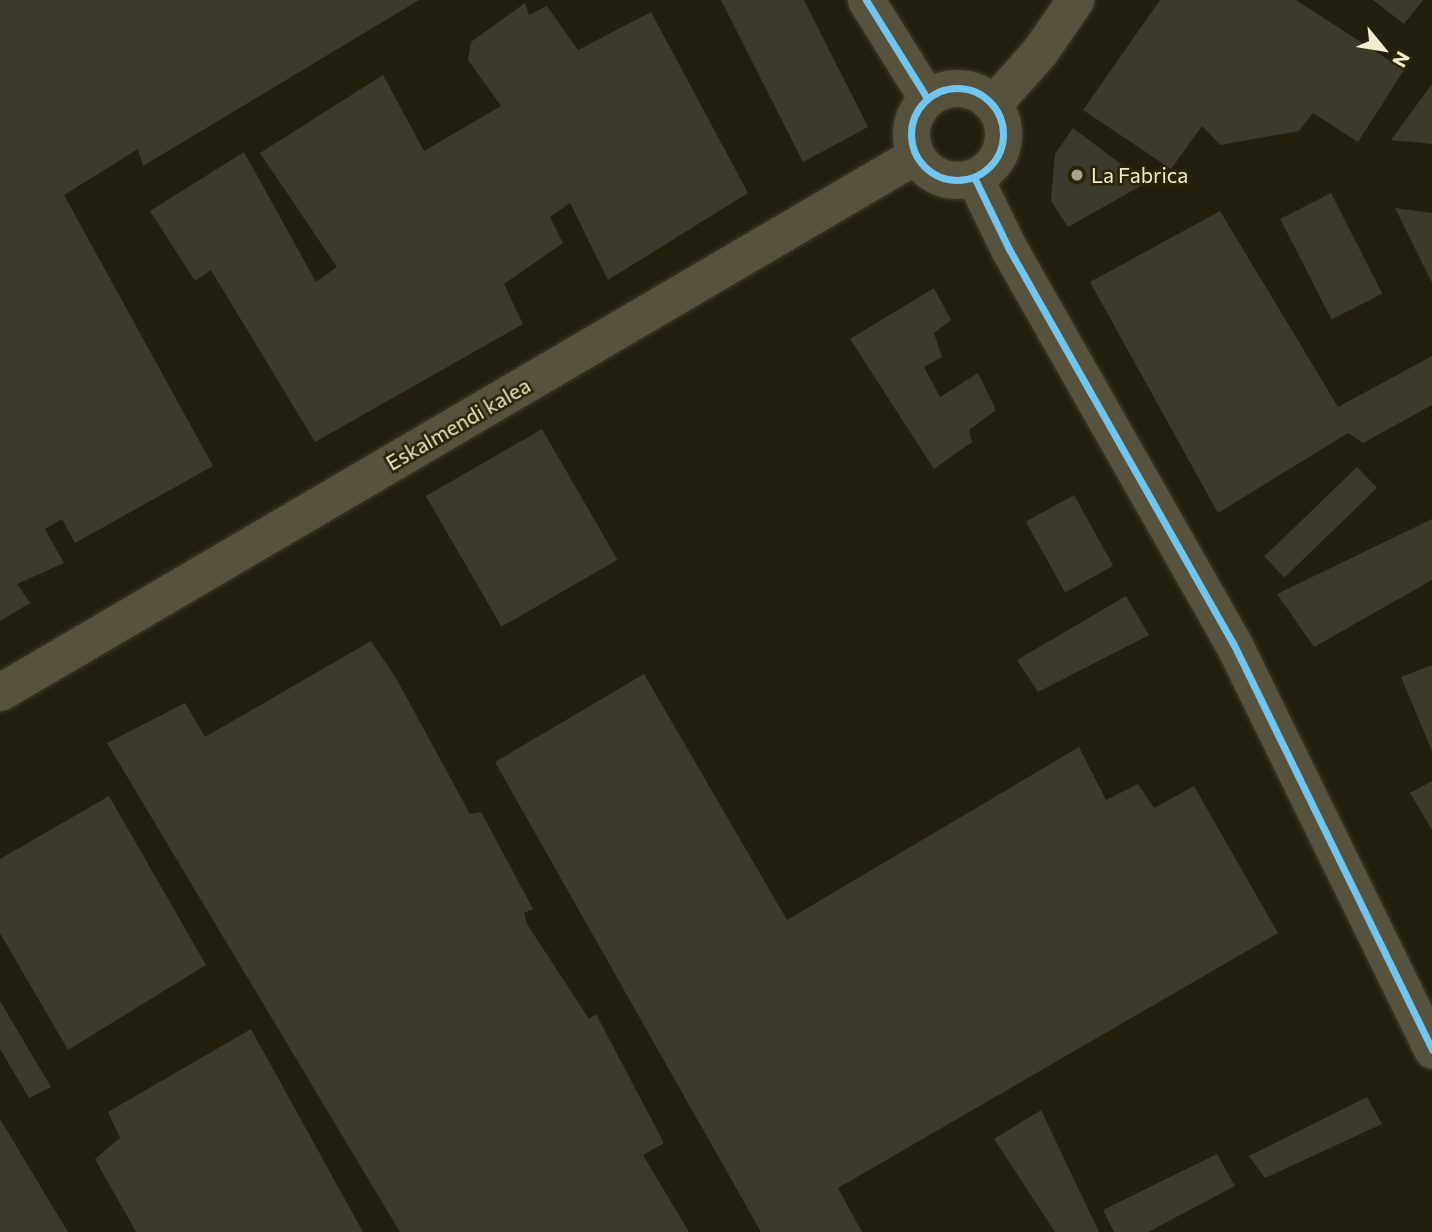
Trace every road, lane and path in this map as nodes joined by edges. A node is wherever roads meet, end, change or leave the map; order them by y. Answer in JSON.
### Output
{"nodes":[{"id":1,"x":866,"y":0,"type":"edge"},
{"id":2,"x":1075,"y":0,"type":"edge"},
{"id":3,"x":927,"y":98,"type":"junction"},
{"id":4,"x":993,"y":104,"type":"junction"},
{"id":5,"x":916,"y":155,"type":"junction"},
{"id":6,"x":974,"y":177,"type":"junction"},
{"id":7,"x":0,"y":692,"type":"edge"},
{"id":8,"x":1432,"y":1050,"type":"edge"}],
"edges":[{"from":1,"to":3,"type":"street"},
{"from":2,"to":4,"type":"street"},
{"from":3,"to":4,"type":"street"},
{"from":3,"to":5,"type":"street"},
{"from":4,"to":6,"type":"street"},
{"from":5,"to":6,"type":"street"},
{"from":5,"to":7,"type":"street","name":"Eskalmendi kalea"},
{"from":6,"to":8,"type":"street"}]}
